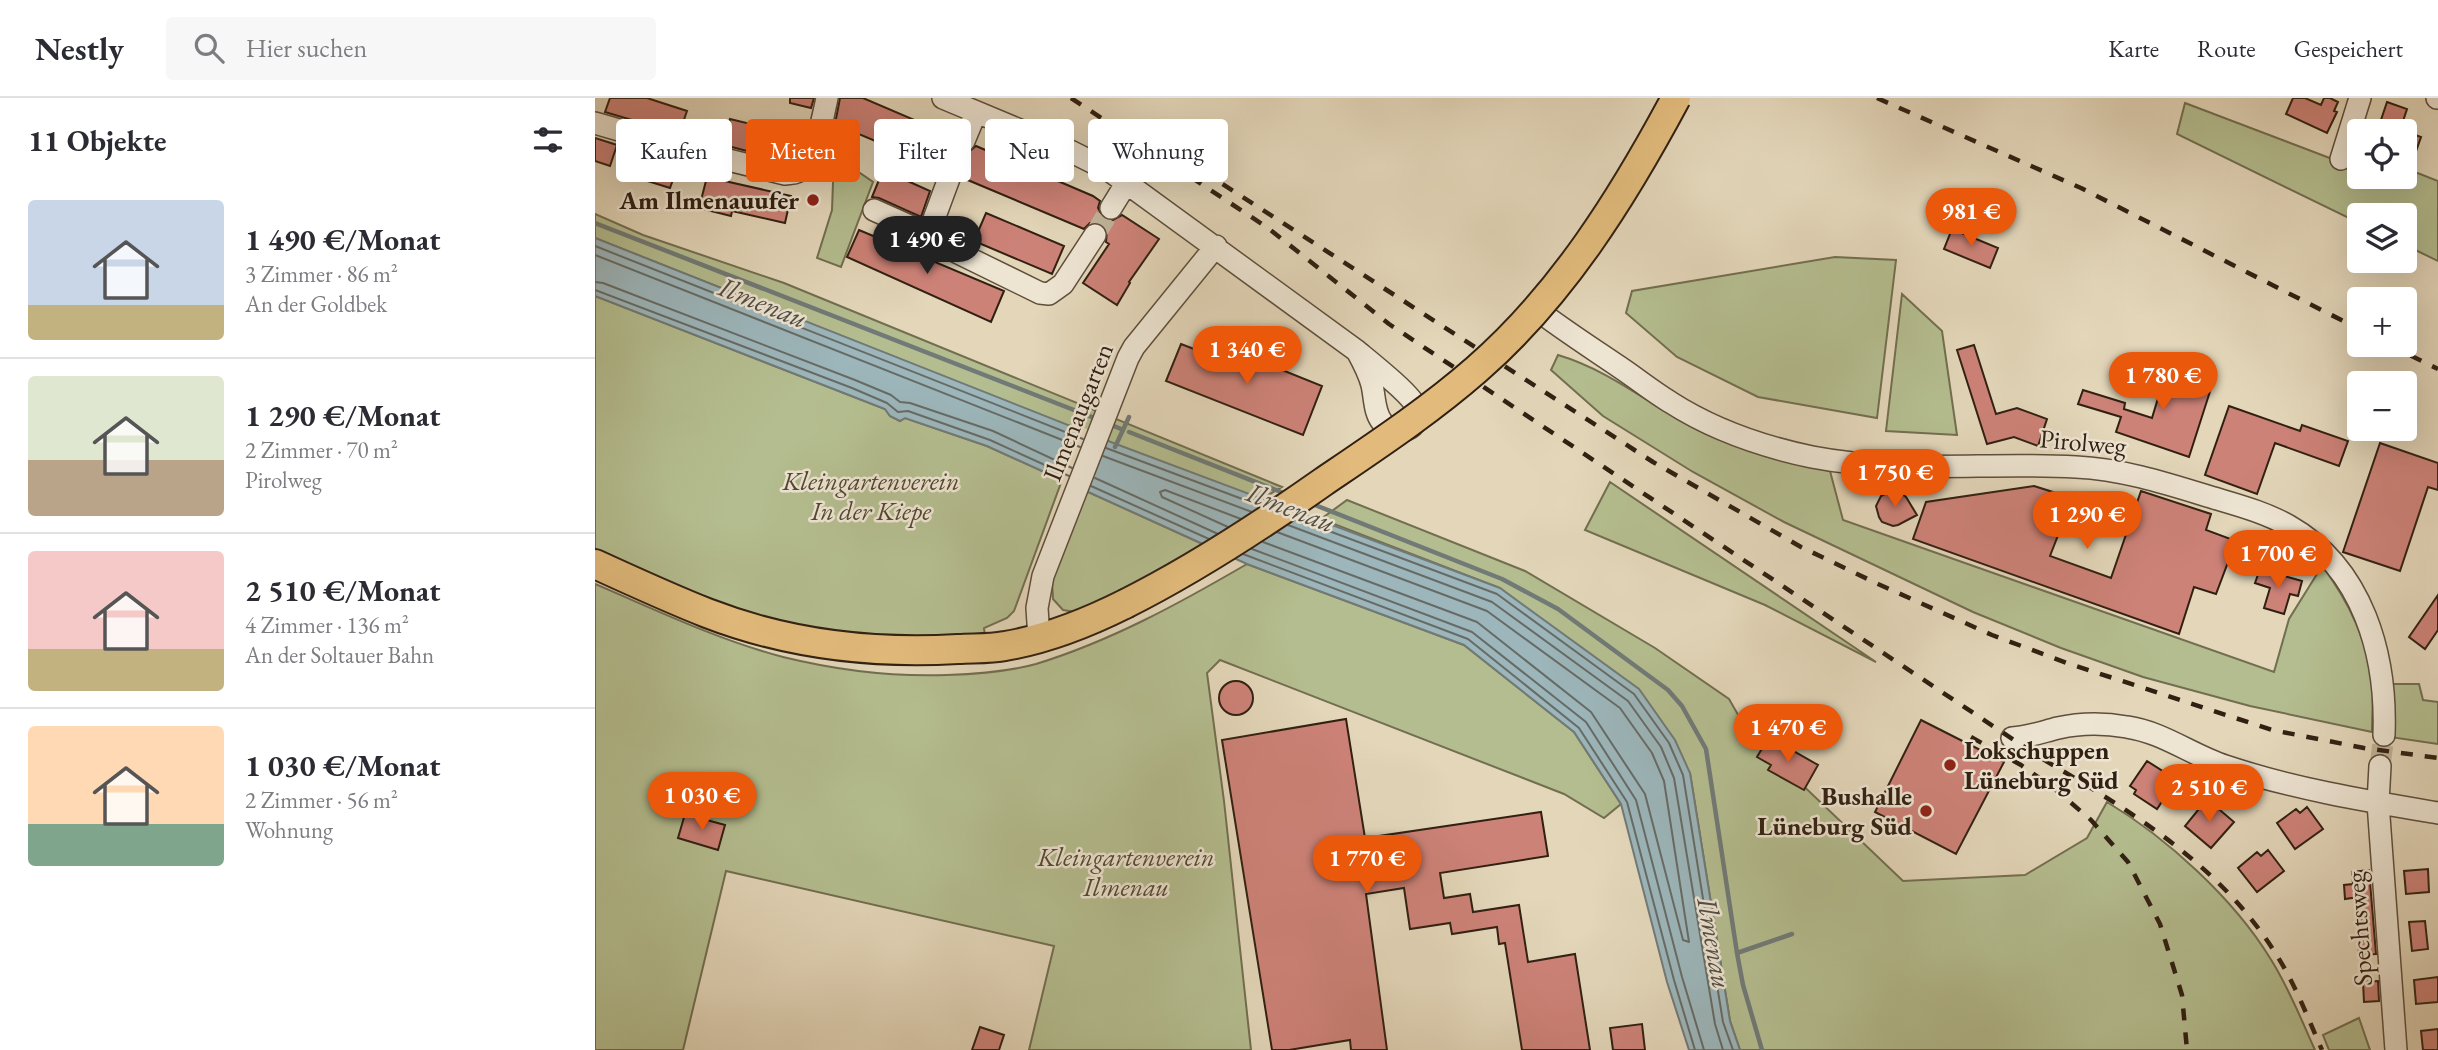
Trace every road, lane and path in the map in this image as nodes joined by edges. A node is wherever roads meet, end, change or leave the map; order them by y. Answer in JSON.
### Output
{"nodes":[{"id":1,"x":828,"y":98,"type":"edge"},
{"id":2,"x":943,"y":98,"type":"edge"},
{"id":3,"x":1676,"y":98,"type":"edge"},
{"id":4,"x":2360,"y":98,"type":"edge"},
{"id":5,"x":976,"y":112,"type":"junction"},
{"id":6,"x":595,"y":122,"type":"edge"},
{"id":7,"x":971,"y":124,"type":"tunnel mouth"},
{"id":8,"x":2341,"y":159,"type":"dead end"},
{"id":9,"x":1088,"y":161,"type":"edge"},
{"id":10,"x":947,"y":182,"type":"tunnel mouth"},
{"id":11,"x":1127,"y":182,"type":"joint"},
{"id":12,"x":1111,"y":208,"type":"tunnel mouth"},
{"id":13,"x":874,"y":210,"type":"dead end"},
{"id":14,"x":1095,"y":235,"type":"tunnel mouth"},
{"id":15,"x":932,"y":236,"type":"junction"},
{"id":16,"x":1216,"y":246,"type":"junction"},
{"id":17,"x":1535,"y":309,"type":"junction"},
{"id":18,"x":1357,"y":351,"type":"dead end"},
{"id":19,"x":595,"y":564,"type":"edge"},
{"id":20,"x":1039,"y":638,"type":"junction"},
{"id":21,"x":2384,"y":735,"type":"tunnel mouth"},
{"id":22,"x":2012,"y":738,"type":"dead end"},
{"id":23,"x":2379,"y":766,"type":"tunnel mouth"},
{"id":24,"x":2378,"y":803,"type":"junction"},
{"id":25,"x":2438,"y":813,"type":"edge"},
{"id":26,"x":2396,"y":1050,"type":"edge"}],
"edges":[{"from":1,"to":6,"type":"street"},
{"from":2,"to":5,"type":"street"},
{"from":3,"to":17,"type":"main road","bridge":true},
{"from":4,"to":8,"type":"street"},
{"from":5,"to":7,"type":"street"},
{"from":5,"to":9,"type":"street"},
{"from":10,"to":15,"type":"street"},
{"from":11,"to":12,"type":"street"},
{"from":11,"to":16,"type":"street"},
{"from":13,"to":15,"type":"street"},
{"from":14,"to":15,"type":"street"},
{"from":16,"to":18,"type":"street"},
{"from":16,"to":20,"type":"street","name":"Ilmenaugarten"},
{"from":17,"to":20,"type":"main road","bridge":true},
{"from":17,"to":21,"type":"street","name":"Pirolweg"},
{"from":19,"to":20,"type":"main road"},
{"from":22,"to":24,"type":"street"},
{"from":23,"to":24,"type":"street"},
{"from":24,"to":25,"type":"street"},
{"from":24,"to":26,"type":"street","name":"Spechtsweg"}]}
